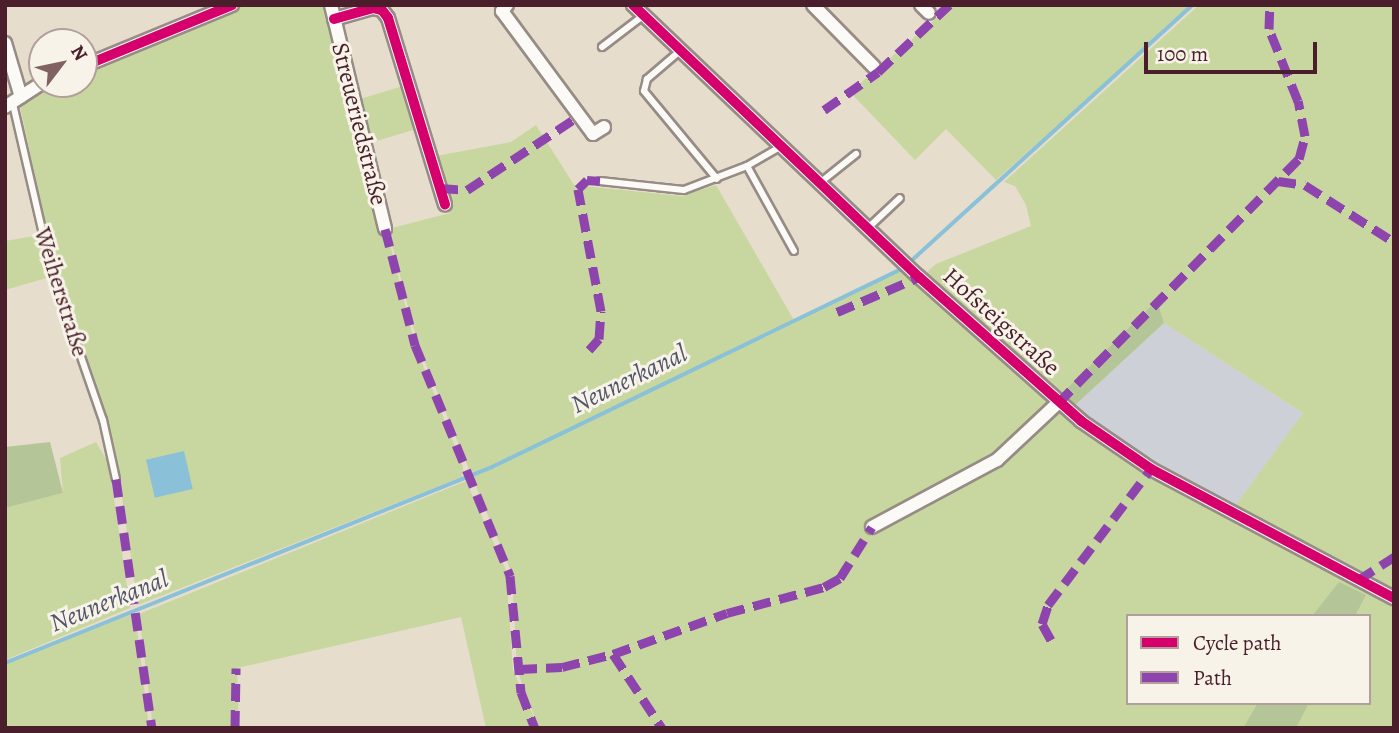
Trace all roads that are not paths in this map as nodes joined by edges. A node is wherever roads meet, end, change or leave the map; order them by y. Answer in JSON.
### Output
{"nodes":[{"id":1,"x":232,"y":5,"type":"edge"},
{"id":2,"x":331,"y":5,"type":"edge"},
{"id":3,"x":633,"y":5,"type":"edge"},
{"id":4,"x":813,"y":5,"type":"edge"},
{"id":5,"x":502,"y":7,"type":"edge"},
{"id":6,"x":644,"y":15,"type":"junction"},
{"id":7,"x":334,"y":19,"type":"junction"},
{"id":8,"x":5,"y":43,"type":"edge"},
{"id":9,"x":602,"y":47,"type":"dead end"},
{"id":10,"x":681,"y":50,"type":"junction"},
{"id":11,"x":98,"y":60,"type":"edge"},
{"id":12,"x":874,"y":67,"type":"dead end"},
{"id":13,"x":14,"y":102,"type":"edge"},
{"id":14,"x":604,"y":127,"type":"dead end"},
{"id":15,"x":781,"y":146,"type":"junction"},
{"id":16,"x":856,"y":154,"type":"dead end"},
{"id":17,"x":747,"y":166,"type":"junction"},
{"id":18,"x":717,"y":179,"type":"junction"},
{"id":19,"x":600,"y":181,"type":"dead end"},
{"id":20,"x":821,"y":182,"type":"junction"},
{"id":21,"x":900,"y":198,"type":"dead end"},
{"id":22,"x":445,"y":204,"type":"dead end"},
{"id":23,"x":869,"y":226,"type":"junction"},
{"id":24,"x":385,"y":229,"type":"dead end"},
{"id":25,"x":794,"y":251,"type":"dead end"},
{"id":26,"x":1058,"y":403,"type":"junction"},
{"id":27,"x":116,"y":479,"type":"dead end"},
{"id":28,"x":872,"y":527,"type":"dead end"},
{"id":29,"x":1394,"y":598,"type":"edge"}],
"edges":[{"from":1,"to":11,"type":"street"},
{"from":2,"to":7,"type":"street","name":"Streueriedstraße"},
{"from":3,"to":6,"type":"street","name":"Hofsteigstraße"},
{"from":4,"to":12,"type":"street"},
{"from":5,"to":14,"type":"street"},
{"from":6,"to":9,"type":"lane"},
{"from":6,"to":10,"type":"street","name":"Hofsteigstraße"},
{"from":7,"to":22,"type":"street","name":"Streueriedstraße"},
{"from":7,"to":24,"type":"street","name":"Streueriedstraße"},
{"from":8,"to":13,"type":"street"},
{"from":10,"to":15,"type":"street","name":"Hofsteigstraße"},
{"from":10,"to":18,"type":"lane"},
{"from":13,"to":27,"type":"lane","name":"Weiherstraße"},
{"from":15,"to":17,"type":"lane"},
{"from":15,"to":20,"type":"street","name":"Hofsteigstraße"},
{"from":16,"to":20,"type":"lane"},
{"from":17,"to":18,"type":"lane"},
{"from":17,"to":25,"type":"lane"},
{"from":18,"to":19,"type":"lane"},
{"from":20,"to":23,"type":"street","name":"Hofsteigstraße"},
{"from":21,"to":23,"type":"lane"},
{"from":23,"to":26,"type":"street","name":"Hofsteigstraße"},
{"from":26,"to":28,"type":"street","name":"Hofsteigstraße"},
{"from":26,"to":29,"type":"street","name":"Hofsteigstraße"}]}
